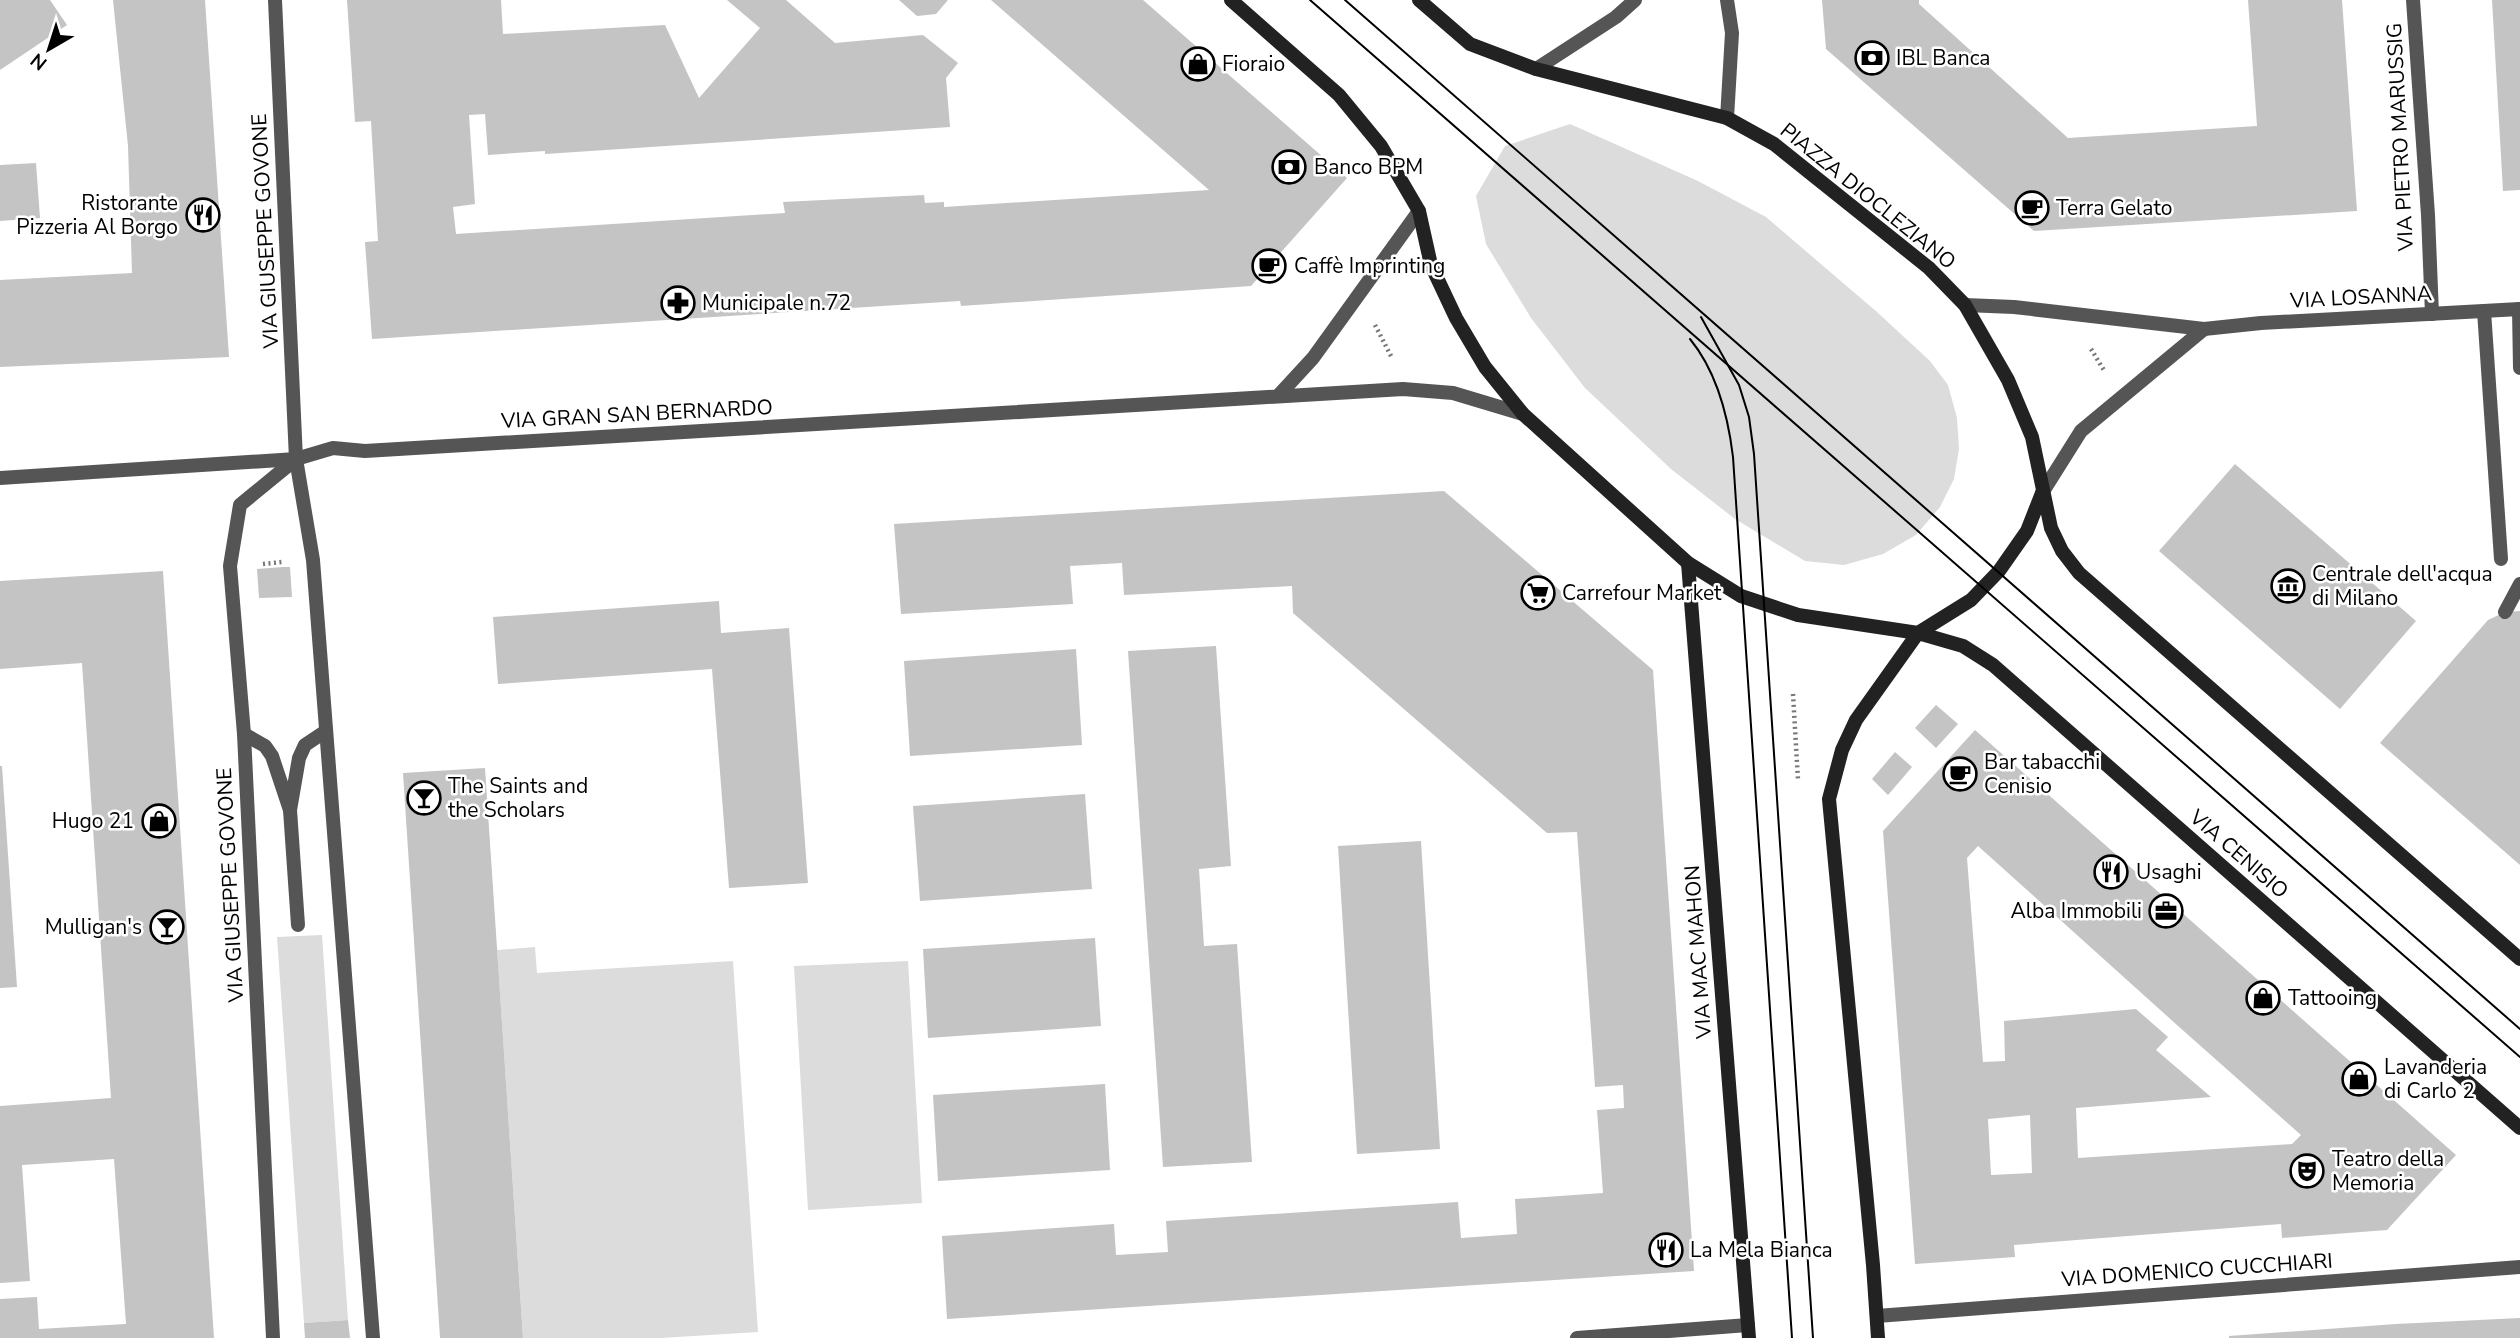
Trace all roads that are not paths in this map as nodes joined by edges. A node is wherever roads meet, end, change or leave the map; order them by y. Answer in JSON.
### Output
{"nodes":[{"id":1,"x":275,"y":0,"type":"edge"},
{"id":2,"x":1231,"y":0,"type":"edge"},
{"id":3,"x":1419,"y":0,"type":"edge"},
{"id":4,"x":1635,"y":0,"type":"edge"},
{"id":5,"x":1727,"y":0,"type":"edge"},
{"id":6,"x":2413,"y":0,"type":"edge"},
{"id":7,"x":1536,"y":69,"type":"junction"},
{"id":8,"x":1727,"y":118,"type":"junction"},
{"id":9,"x":1419,"y":211,"type":"junction"},
{"id":10,"x":1965,"y":305,"type":"junction"},
{"id":11,"x":2519,"y":309,"type":"edge"},
{"id":12,"x":2484,"y":311,"type":"junction"},
{"id":13,"x":2432,"y":314,"type":"junction"},
{"id":14,"x":2204,"y":329,"type":"junction"},
{"id":15,"x":2520,"y":368,"type":"edge"},
{"id":16,"x":1278,"y":396,"type":"junction"},
{"id":17,"x":1522,"y":414,"type":"junction"},
{"id":18,"x":296,"y":459,"type":"junction"},
{"id":19,"x":0,"y":478,"type":"edge"},
{"id":20,"x":2042,"y":493,"type":"junction"},
{"id":21,"x":2501,"y":559,"type":"dead end"},
{"id":22,"x":1688,"y":563,"type":"junction"},
{"id":23,"x":2520,"y":584,"type":"edge"},
{"id":24,"x":2505,"y":612,"type":"dead end"},
{"id":25,"x":1918,"y":633,"type":"junction"},
{"id":26,"x":326,"y":731,"type":"junction"},
{"id":27,"x":244,"y":734,"type":"junction"},
{"id":28,"x":290,"y":810,"type":"junction"},
{"id":29,"x":298,"y":925,"type":"dead end"},
{"id":30,"x":2520,"y":959,"type":"edge"},
{"id":31,"x":2520,"y":1128,"type":"edge"},
{"id":32,"x":2520,"y":1267,"type":"edge"},
{"id":33,"x":1877,"y":1316,"type":"junction"},
{"id":34,"x":1748,"y":1332,"type":"edge"},
{"id":35,"x":273,"y":1338,"type":"edge"},
{"id":36,"x":373,"y":1338,"type":"edge"},
{"id":37,"x":1577,"y":1338,"type":"edge"},
{"id":38,"x":1878,"y":1338,"type":"edge"}],
"edges":[{"from":1,"to":18,"type":"street","name":"VIA GIUSEPPE GOVONE"},
{"from":2,"to":9,"type":"main road"},
{"from":3,"to":7,"type":"main road"},
{"from":4,"to":7,"type":"street"},
{"from":5,"to":8,"type":"street"},
{"from":6,"to":13,"type":"street","name":"VIA PIETRO MARUSSIG"},
{"from":7,"to":8,"type":"main road","name":"PIAZZA DIOCLEZIANO"},
{"from":8,"to":10,"type":"main road","name":"PIAZZA DIOCLEZIANO"},
{"from":9,"to":16,"type":"street"},
{"from":9,"to":17,"type":"main road"},
{"from":10,"to":14,"type":"street","name":"VIA LOSANNA"},
{"from":10,"to":20,"type":"main road","name":"PIAZZA DIOCLEZIANO"},
{"from":11,"to":12,"type":"street","name":"VIA LOSANNA"},
{"from":11,"to":15,"type":"street"},
{"from":12,"to":13,"type":"street","name":"VIA LOSANNA"},
{"from":12,"to":21,"type":"street"},
{"from":13,"to":14,"type":"street","name":"VIA LOSANNA"},
{"from":14,"to":20,"type":"street"},
{"from":16,"to":17,"type":"street","name":"VIA GRAN SAN BERNARDO"},
{"from":16,"to":18,"type":"street","name":"VIA GRAN SAN BERNARDO"},
{"from":17,"to":22,"type":"main road"},
{"from":18,"to":19,"type":"street","name":"VIA GRAN SAN BERNARDO"},
{"from":18,"to":26,"type":"street","name":"VIA GIUSEPPE GOVONE"},
{"from":18,"to":27,"type":"street","name":"VIA GIUSEPPE GOVONE"},
{"from":20,"to":25,"type":"main road"},
{"from":20,"to":30,"type":"main road"},
{"from":22,"to":25,"type":"main road"},
{"from":22,"to":34,"type":"main road","name":"VIA MAC MAHON"},
{"from":23,"to":24,"type":"street"},
{"from":25,"to":31,"type":"main road","name":"VIA CENISIO"},
{"from":25,"to":33,"type":"main road"},
{"from":26,"to":28,"type":"street"},
{"from":26,"to":36,"type":"street","name":"VIA GIUSEPPE GOVONE"},
{"from":27,"to":28,"type":"street"},
{"from":27,"to":35,"type":"street","name":"VIA GIUSEPPE GOVONE"},
{"from":28,"to":29,"type":"street"},
{"from":32,"to":33,"type":"street","name":"VIA DOMENICO CUCCHIARI"},
{"from":33,"to":38,"type":"main road"},
{"from":34,"to":37,"type":"street"}]}
